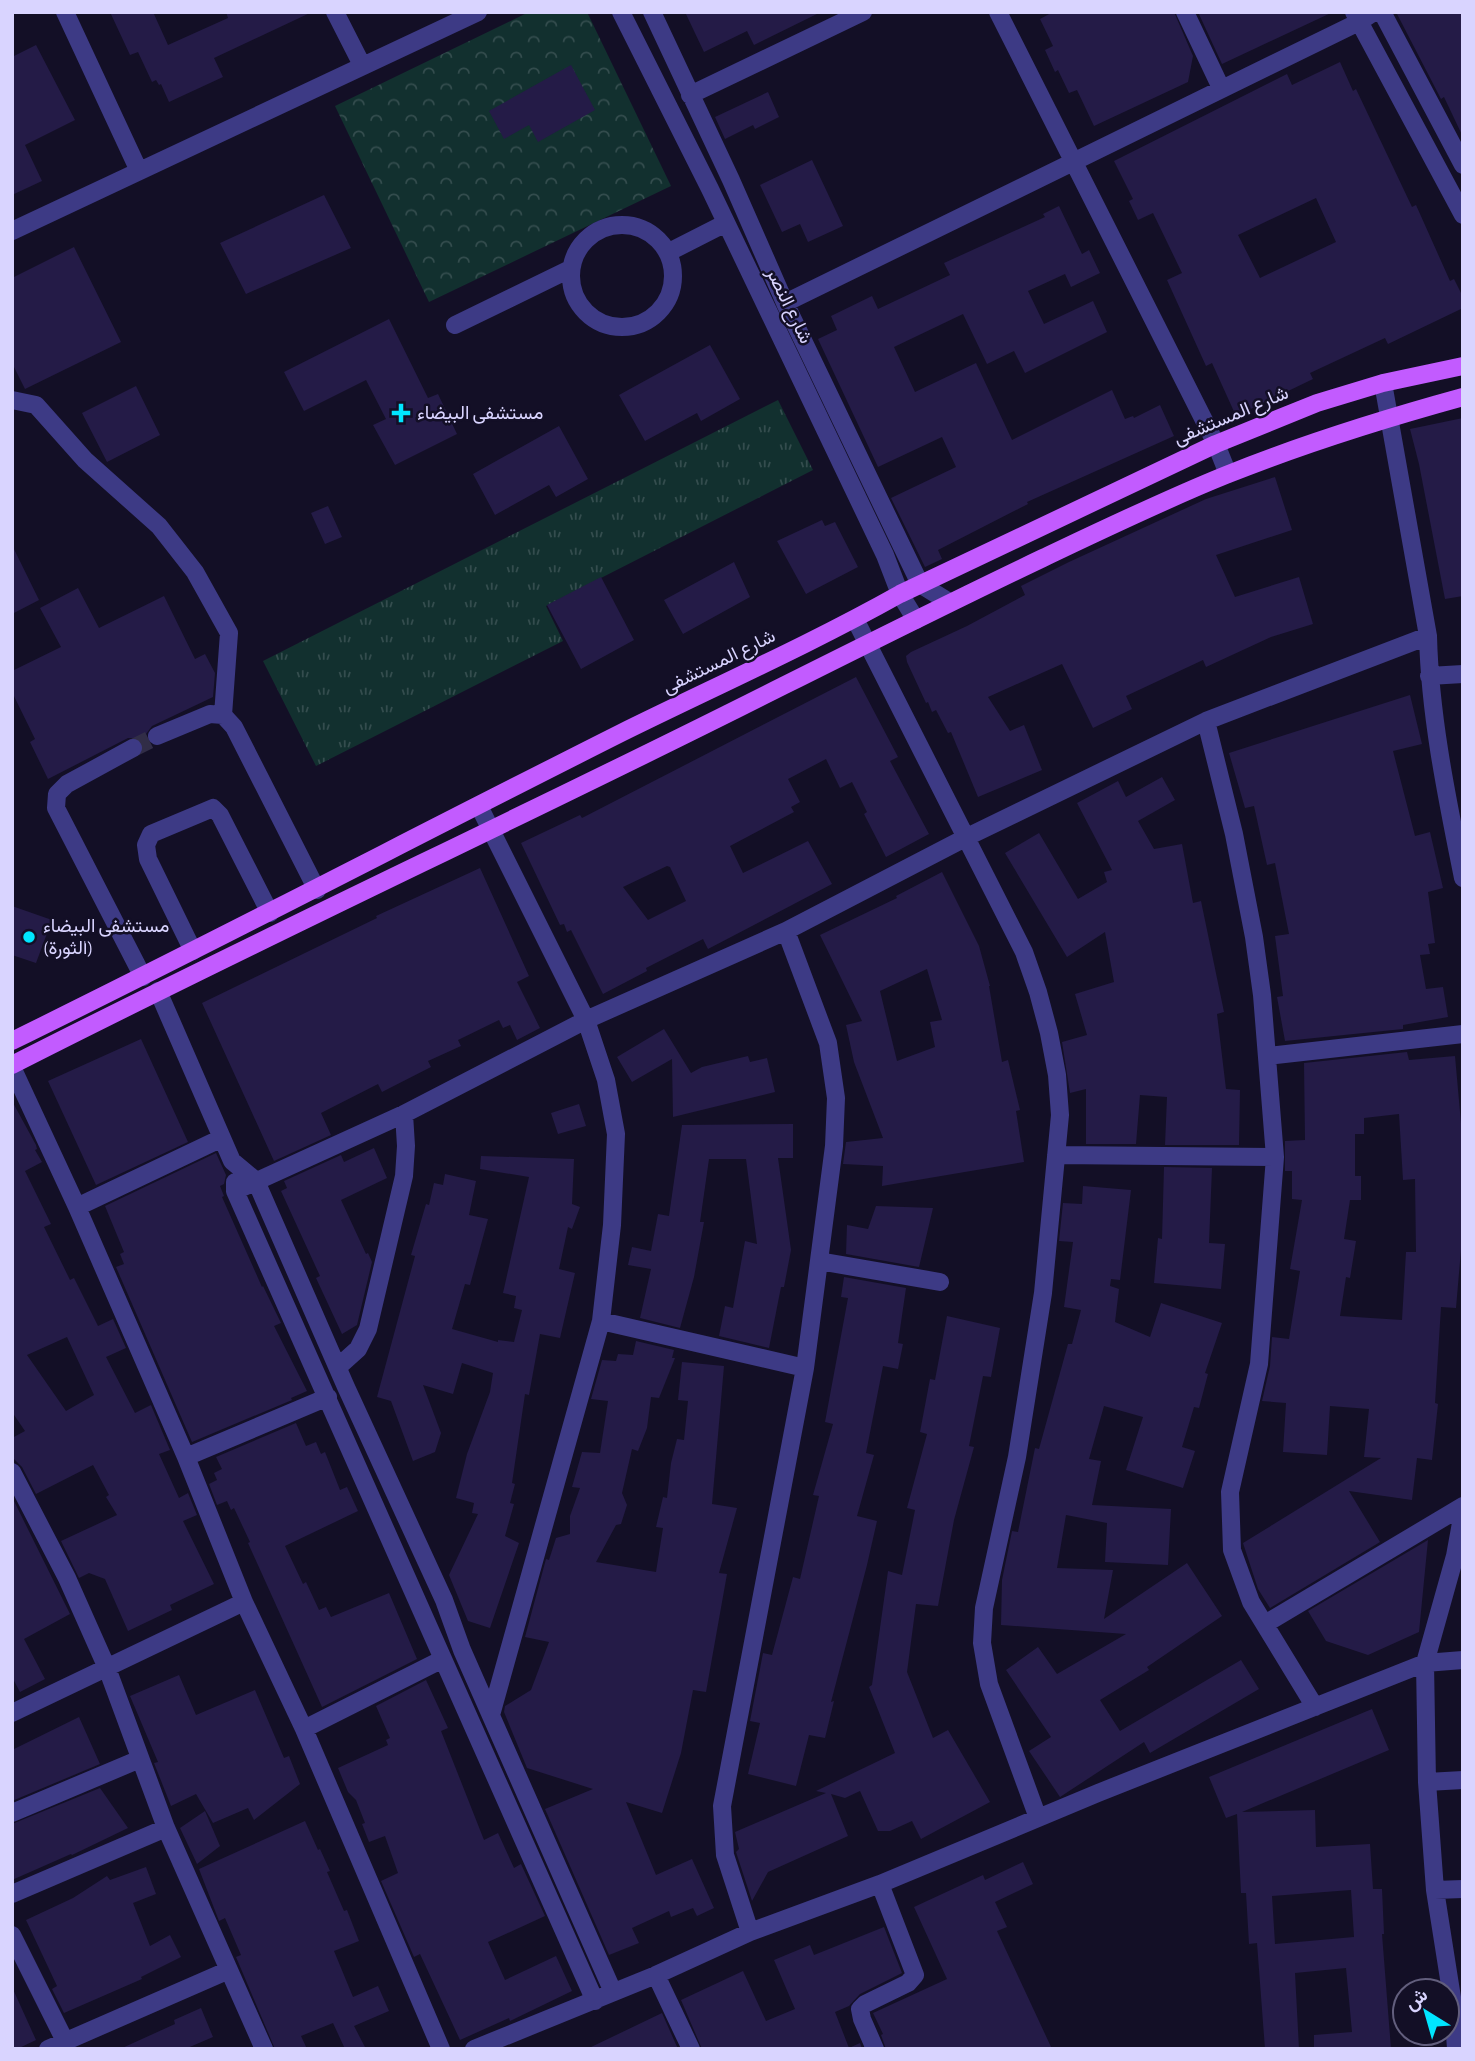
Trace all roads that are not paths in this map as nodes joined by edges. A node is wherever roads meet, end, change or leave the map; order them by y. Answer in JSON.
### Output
{"nodes":[{"id":1,"x":65,"y":12,"type":"edge"},
{"id":2,"x":335,"y":12,"type":"edge"},
{"id":3,"x":478,"y":12,"type":"edge"},
{"id":4,"x":621,"y":12,"type":"edge"},
{"id":5,"x":652,"y":12,"type":"edge"},
{"id":6,"x":863,"y":12,"type":"edge"},
{"id":7,"x":998,"y":12,"type":"edge"},
{"id":8,"x":1185,"y":12,"type":"edge"},
{"id":9,"x":1382,"y":12,"type":"edge"},
{"id":10,"x":1363,"y":16,"type":"edge"},
{"id":11,"x":362,"y":65,"type":"junction"},
{"id":12,"x":1221,"y":89,"type":"junction"},
{"id":13,"x":690,"y":95,"type":"junction"},
{"id":14,"x":1073,"y":162,"type":"junction"},
{"id":15,"x":1463,"y":165,"type":"edge"},
{"id":16,"x":139,"y":171,"type":"junction"},
{"id":17,"x":731,"y":180,"type":"junction"},
{"id":18,"x":710,"y":188,"type":"junction"},
{"id":19,"x":1463,"y":215,"type":"edge"},
{"id":20,"x":726,"y":223,"type":"junction"},
{"id":21,"x":12,"y":231,"type":"edge"},
{"id":22,"x":669,"y":252,"type":"junction"},
{"id":23,"x":570,"y":269,"type":"junction"},
{"id":24,"x":785,"y":303,"type":"junction"},
{"id":25,"x":455,"y":325,"type":"dead end"},
{"id":26,"x":1463,"y":366,"type":"edge"},
{"id":27,"x":1383,"y":383,"type":"junction"},
{"id":28,"x":1463,"y":397,"type":"edge"},
{"id":29,"x":12,"y":400,"type":"edge"},
{"id":30,"x":1390,"y":417,"type":"junction"},
{"id":31,"x":1216,"y":444,"type":"junction"},
{"id":32,"x":1228,"y":474,"type":"junction"},
{"id":33,"x":920,"y":584,"type":"junction"},
{"id":34,"x":900,"y":594,"type":"junction"},
{"id":35,"x":949,"y":603,"type":"junction"},
{"id":36,"x":855,"y":619,"type":"junction"},
{"id":37,"x":916,"y":620,"type":"junction"},
{"id":38,"x":1428,"y":636,"type":"junction"},
{"id":39,"x":867,"y":642,"type":"junction"},
{"id":40,"x":1463,"y":674,"type":"edge"},
{"id":41,"x":1429,"y":676,"type":"junction"},
{"id":42,"x":223,"y":715,"type":"junction"},
{"id":43,"x":1206,"y":721,"type":"junction"},
{"id":44,"x":158,"y":736,"type":"tunnel mouth"},
{"id":45,"x":134,"y":748,"type":"tunnel mouth"},
{"id":46,"x":1454,"y":789,"type":"edge"},
{"id":47,"x":479,"y":806,"type":"junction"},
{"id":48,"x":491,"y":828,"type":"junction"},
{"id":49,"x":967,"y":837,"type":"junction"},
{"id":50,"x":1463,"y":878,"type":"edge"},
{"id":51,"x":317,"y":890,"type":"junction"},
{"id":52,"x":270,"y":913,"type":"junction"},
{"id":53,"x":786,"y":931,"type":"junction"},
{"id":54,"x":193,"y":951,"type":"junction"},
{"id":55,"x":143,"y":977,"type":"junction"},
{"id":56,"x":158,"y":991,"type":"junction"},
{"id":57,"x":586,"y":1020,"type":"junction"},
{"id":58,"x":1463,"y":1034,"type":"edge"},
{"id":59,"x":12,"y":1041,"type":"edge"},
{"id":60,"x":1268,"y":1056,"type":"junction"},
{"id":61,"x":12,"y":1066,"type":"edge"},
{"id":62,"x":404,"y":1114,"type":"junction"},
{"id":63,"x":222,"y":1138,"type":"junction"},
{"id":64,"x":1056,"y":1155,"type":"junction"},
{"id":65,"x":1275,"y":1157,"type":"junction"},
{"id":66,"x":232,"y":1161,"type":"junction"},
{"id":67,"x":256,"y":1181,"type":"junction"},
{"id":68,"x":234,"y":1191,"type":"junction"},
{"id":69,"x":77,"y":1207,"type":"junction"},
{"id":70,"x":819,"y":1261,"type":"junction"},
{"id":71,"x":940,"y":1282,"type":"dead end"},
{"id":72,"x":601,"y":1321,"type":"junction"},
{"id":73,"x":338,"y":1367,"type":"junction"},
{"id":74,"x":805,"y":1368,"type":"junction"},
{"id":75,"x":328,"y":1397,"type":"junction"},
{"id":76,"x":186,"y":1457,"type":"junction"},
{"id":77,"x":12,"y":1472,"type":"edge"},
{"id":78,"x":1463,"y":1506,"type":"edge"},
{"id":79,"x":1463,"y":1512,"type":"edge"},
{"id":80,"x":1459,"y":1555,"type":"edge"},
{"id":81,"x":244,"y":1602,"type":"junction"},
{"id":82,"x":1265,"y":1624,"type":"junction"},
{"id":83,"x":443,"y":1659,"type":"junction"},
{"id":84,"x":1463,"y":1660,"type":"edge"},
{"id":85,"x":1424,"y":1662,"type":"junction"},
{"id":86,"x":107,"y":1668,"type":"junction"},
{"id":87,"x":1315,"y":1707,"type":"junction"},
{"id":88,"x":12,"y":1713,"type":"edge"},
{"id":89,"x":491,"y":1715,"type":"junction"},
{"id":90,"x":304,"y":1729,"type":"junction"},
{"id":91,"x":140,"y":1759,"type":"junction"},
{"id":92,"x":1463,"y":1780,"type":"edge"},
{"id":93,"x":1427,"y":1782,"type":"junction"},
{"id":94,"x":12,"y":1813,"type":"edge"},
{"id":95,"x":1038,"y":1818,"type":"junction"},
{"id":96,"x":166,"y":1828,"type":"junction"},
{"id":97,"x":880,"y":1884,"type":"junction"},
{"id":98,"x":1463,"y":1889,"type":"edge"},
{"id":99,"x":1435,"y":1890,"type":"junction"},
{"id":100,"x":12,"y":1894,"type":"edge"},
{"id":101,"x":750,"y":1932,"type":"junction"},
{"id":102,"x":12,"y":1935,"type":"edge"},
{"id":103,"x":229,"y":1969,"type":"junction"},
{"id":104,"x":656,"y":1975,"type":"junction"},
{"id":105,"x":1453,"y":1977,"type":"edge"},
{"id":106,"x":613,"y":1992,"type":"junction"},
{"id":107,"x":595,"y":2001,"type":"junction"},
{"id":108,"x":65,"y":2041,"type":"junction"},
{"id":109,"x":48,"y":2049,"type":"edge"},
{"id":110,"x":264,"y":2049,"type":"edge"},
{"id":111,"x":441,"y":2049,"type":"edge"},
{"id":112,"x":474,"y":2049,"type":"edge"},
{"id":113,"x":691,"y":2049,"type":"edge"},
{"id":114,"x":875,"y":2049,"type":"edge"}],
"edges":[{"from":1,"to":16,"type":"street"},
{"from":2,"to":11,"type":"street"},
{"from":3,"to":11,"type":"street"},
{"from":4,"to":18,"type":"street","name":"شارع النصر"},
{"from":5,"to":13,"type":"street","name":"شارع النصر"},
{"from":6,"to":13,"type":"street"},
{"from":7,"to":14,"type":"street"},
{"from":8,"to":12,"type":"street"},
{"from":9,"to":15,"type":"street"},
{"from":10,"to":12,"type":"street"},
{"from":10,"to":19,"type":"street"},
{"from":11,"to":16,"type":"street"},
{"from":12,"to":14,"type":"street"},
{"from":13,"to":17,"type":"street","name":"شارع النصر"},
{"from":14,"to":24,"type":"street"},
{"from":14,"to":31,"type":"street"},
{"from":16,"to":21,"type":"street"},
{"from":17,"to":18,"type":"street"},
{"from":17,"to":24,"type":"street","name":"شارع النصر"},
{"from":18,"to":20,"type":"street","name":"شارع النصر"},
{"from":20,"to":22,"type":"street"},
{"from":20,"to":34,"type":"street","name":"شارع النصر"},
{"from":22,"to":23,"type":"street"},
{"from":22,"to":23,"type":"street"},
{"from":23,"to":25,"type":"street"},
{"from":24,"to":33,"type":"street","name":"شارع النصر"},
{"from":26,"to":27,"type":"main road","name":"شارع المستشفى"},
{"from":27,"to":30,"type":"street"},
{"from":27,"to":31,"type":"main road","name":"شارع المستشفى"},
{"from":28,"to":30,"type":"main road"},
{"from":29,"to":42,"type":"street"},
{"from":30,"to":32,"type":"main road"},
{"from":30,"to":38,"type":"street"},
{"from":31,"to":32,"type":"street"},
{"from":31,"to":33,"type":"main road","name":"شارع المستشفى"},
{"from":32,"to":35,"type":"main road"},
{"from":33,"to":34,"type":"main road","name":"شارع المستشفى"},
{"from":33,"to":35,"type":"street"},
{"from":34,"to":36,"type":"main road","name":"شارع المستشفى"},
{"from":34,"to":37,"type":"street","name":"شارع النصر"},
{"from":35,"to":37,"type":"main road"},
{"from":36,"to":39,"type":"street"},
{"from":36,"to":47,"type":"main road","name":"شارع المستشفى"},
{"from":37,"to":39,"type":"main road"},
{"from":38,"to":41,"type":"street"},
{"from":38,"to":43,"type":"street"},
{"from":39,"to":48,"type":"main road"},
{"from":39,"to":49,"type":"street"},
{"from":40,"to":41,"type":"street"},
{"from":41,"to":46,"type":"street"},
{"from":42,"to":44,"type":"street"},
{"from":42,"to":51,"type":"street"},
{"from":43,"to":49,"type":"street"},
{"from":43,"to":60,"type":"street"},
{"from":45,"to":55,"type":"street"},
{"from":46,"to":50,"type":"street"},
{"from":47,"to":48,"type":"street"},
{"from":47,"to":51,"type":"main road","name":"شارع المستشفى"},
{"from":48,"to":56,"type":"main road"},
{"from":48,"to":57,"type":"street"},
{"from":49,"to":53,"type":"street"},
{"from":49,"to":64,"type":"street"},
{"from":51,"to":52,"type":"main road","name":"شارع المستشفى"},
{"from":52,"to":54,"type":"main road","name":"شارع المستشفى"},
{"from":52,"to":54,"type":"street"},
{"from":53,"to":57,"type":"street"},
{"from":53,"to":70,"type":"street"},
{"from":54,"to":55,"type":"main road","name":"شارع المستشفى"},
{"from":55,"to":59,"type":"main road","name":"شارع المستشفى"},
{"from":56,"to":61,"type":"main road"},
{"from":56,"to":63,"type":"street"},
{"from":57,"to":62,"type":"street"},
{"from":57,"to":72,"type":"street"},
{"from":58,"to":60,"type":"street"},
{"from":60,"to":65,"type":"street"},
{"from":61,"to":69,"type":"street"},
{"from":62,"to":67,"type":"street"},
{"from":62,"to":73,"type":"street"},
{"from":63,"to":66,"type":"street"},
{"from":63,"to":69,"type":"street"},
{"from":64,"to":65,"type":"street"},
{"from":64,"to":95,"type":"street"},
{"from":65,"to":82,"type":"street"},
{"from":66,"to":67,"type":"street"},
{"from":66,"to":68,"type":"street"},
{"from":67,"to":68,"type":"street"},
{"from":67,"to":73,"type":"street"},
{"from":68,"to":75,"type":"street"},
{"from":69,"to":76,"type":"street"},
{"from":70,"to":71,"type":"street"},
{"from":70,"to":74,"type":"street"},
{"from":72,"to":74,"type":"street"},
{"from":72,"to":89,"type":"street"},
{"from":73,"to":89,"type":"street"},
{"from":74,"to":101,"type":"street"},
{"from":75,"to":76,"type":"street"},
{"from":75,"to":83,"type":"street"},
{"from":76,"to":81,"type":"street"},
{"from":77,"to":86,"type":"street"},
{"from":78,"to":82,"type":"street"},
{"from":79,"to":80,"type":"street"},
{"from":80,"to":85,"type":"street"},
{"from":81,"to":86,"type":"street"},
{"from":81,"to":90,"type":"street"},
{"from":82,"to":87,"type":"street"},
{"from":83,"to":90,"type":"street"},
{"from":83,"to":107,"type":"street"},
{"from":84,"to":85,"type":"street"},
{"from":85,"to":87,"type":"street"},
{"from":85,"to":93,"type":"street"},
{"from":86,"to":88,"type":"street"},
{"from":86,"to":91,"type":"street"},
{"from":87,"to":95,"type":"street"},
{"from":89,"to":106,"type":"street"},
{"from":90,"to":111,"type":"street"},
{"from":91,"to":94,"type":"street"},
{"from":91,"to":96,"type":"street"},
{"from":92,"to":93,"type":"street"},
{"from":93,"to":99,"type":"street"},
{"from":95,"to":97,"type":"street"},
{"from":96,"to":100,"type":"street"},
{"from":96,"to":103,"type":"street"},
{"from":97,"to":101,"type":"street"},
{"from":97,"to":114,"type":"street"},
{"from":98,"to":99,"type":"street"},
{"from":99,"to":105,"type":"street"},
{"from":101,"to":104,"type":"street"},
{"from":102,"to":108,"type":"street"},
{"from":103,"to":108,"type":"street"},
{"from":103,"to":110,"type":"street"},
{"from":104,"to":106,"type":"street"},
{"from":104,"to":113,"type":"street"},
{"from":106,"to":107,"type":"street"},
{"from":107,"to":112,"type":"street"},
{"from":108,"to":109,"type":"street"}]}
